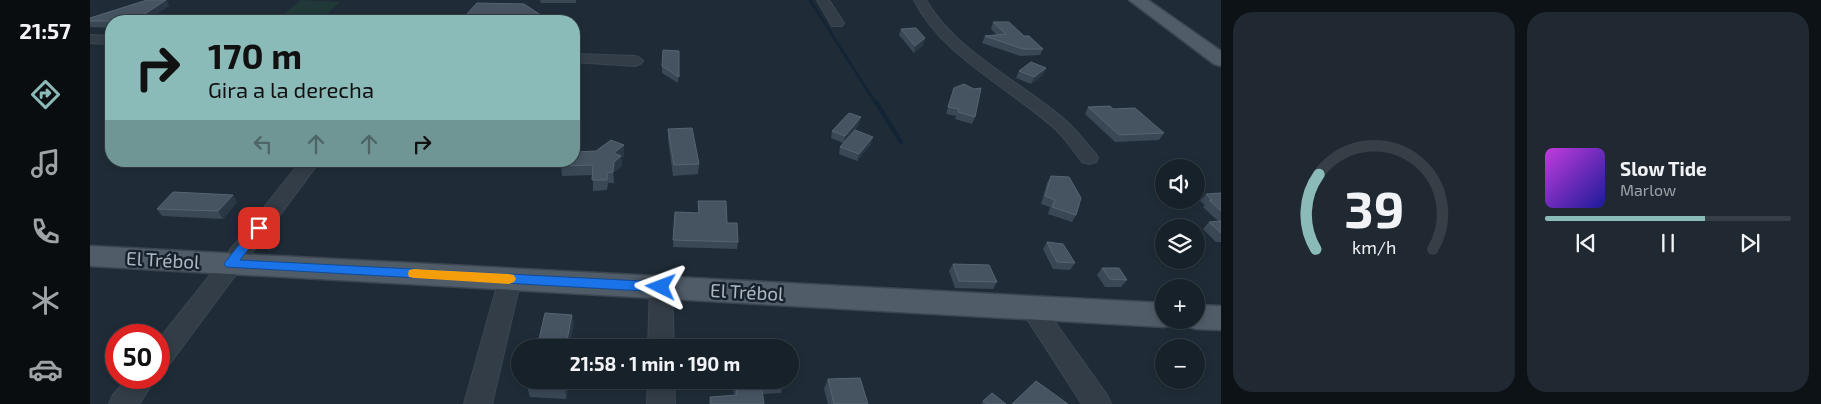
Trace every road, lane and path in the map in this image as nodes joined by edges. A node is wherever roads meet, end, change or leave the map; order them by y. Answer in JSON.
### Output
{"nodes":[{"id":1,"x":823,"y":0,"type":"edge"},
{"id":2,"x":920,"y":0,"type":"edge"},
{"id":3,"x":1138,"y":0,"type":"edge"},
{"id":4,"x":837,"y":23,"type":"dead end"},
{"id":5,"x":90,"y":39,"type":"edge"},
{"id":6,"x":105,"y":40,"type":"edge"},
{"id":7,"x":580,"y":58,"type":"edge"},
{"id":8,"x":1221,"y":60,"type":"edge"},
{"id":9,"x":635,"y":61,"type":"dead end"},
{"id":10,"x":1089,"y":158,"type":"dead end"},
{"id":11,"x":306,"y":167,"type":"edge"},
{"id":12,"x":90,"y":256,"type":"edge"},
{"id":13,"x":230,"y":264,"type":"junction"},
{"id":14,"x":510,"y":279,"type":"junction"},
{"id":15,"x":661,"y":287,"type":"junction"},
{"id":16,"x":1032,"y":308,"type":"junction"},
{"id":17,"x":1155,"y":315,"type":"edge"},
{"id":18,"x":1205,"y":317,"type":"edge"},
{"id":19,"x":1221,"y":318,"type":"edge"},
{"id":20,"x":661,"y":339,"type":"edge"},
{"id":21,"x":170,"y":343,"type":"edge"},
{"id":22,"x":135,"y":389,"type":"edge"},
{"id":23,"x":661,"y":389,"type":"edge"},
{"id":24,"x":123,"y":404,"type":"edge"},
{"id":25,"x":478,"y":404,"type":"edge"},
{"id":26,"x":662,"y":404,"type":"edge"},
{"id":27,"x":1096,"y":404,"type":"edge"}],
"edges":[{"from":1,"to":4,"type":"street"},
{"from":2,"to":10,"type":"street"},
{"from":3,"to":8,"type":"main road"},
{"from":5,"to":6,"type":"street"},
{"from":7,"to":9,"type":"street"},
{"from":11,"to":13,"type":"street"},
{"from":12,"to":13,"type":"main road","name":"El Trébol"},
{"from":13,"to":14,"type":"main road","name":"El Trébol"},
{"from":13,"to":21,"type":"street"},
{"from":14,"to":15,"type":"main road","name":"El Trébol"},
{"from":14,"to":25,"type":"street"},
{"from":15,"to":16,"type":"main road","name":"El Trébol"},
{"from":15,"to":20,"type":"street"},
{"from":16,"to":17,"type":"main road","name":"El Trébol"},
{"from":16,"to":27,"type":"street"},
{"from":18,"to":19,"type":"main road"},
{"from":22,"to":24,"type":"street"},
{"from":23,"to":26,"type":"street"}]}
